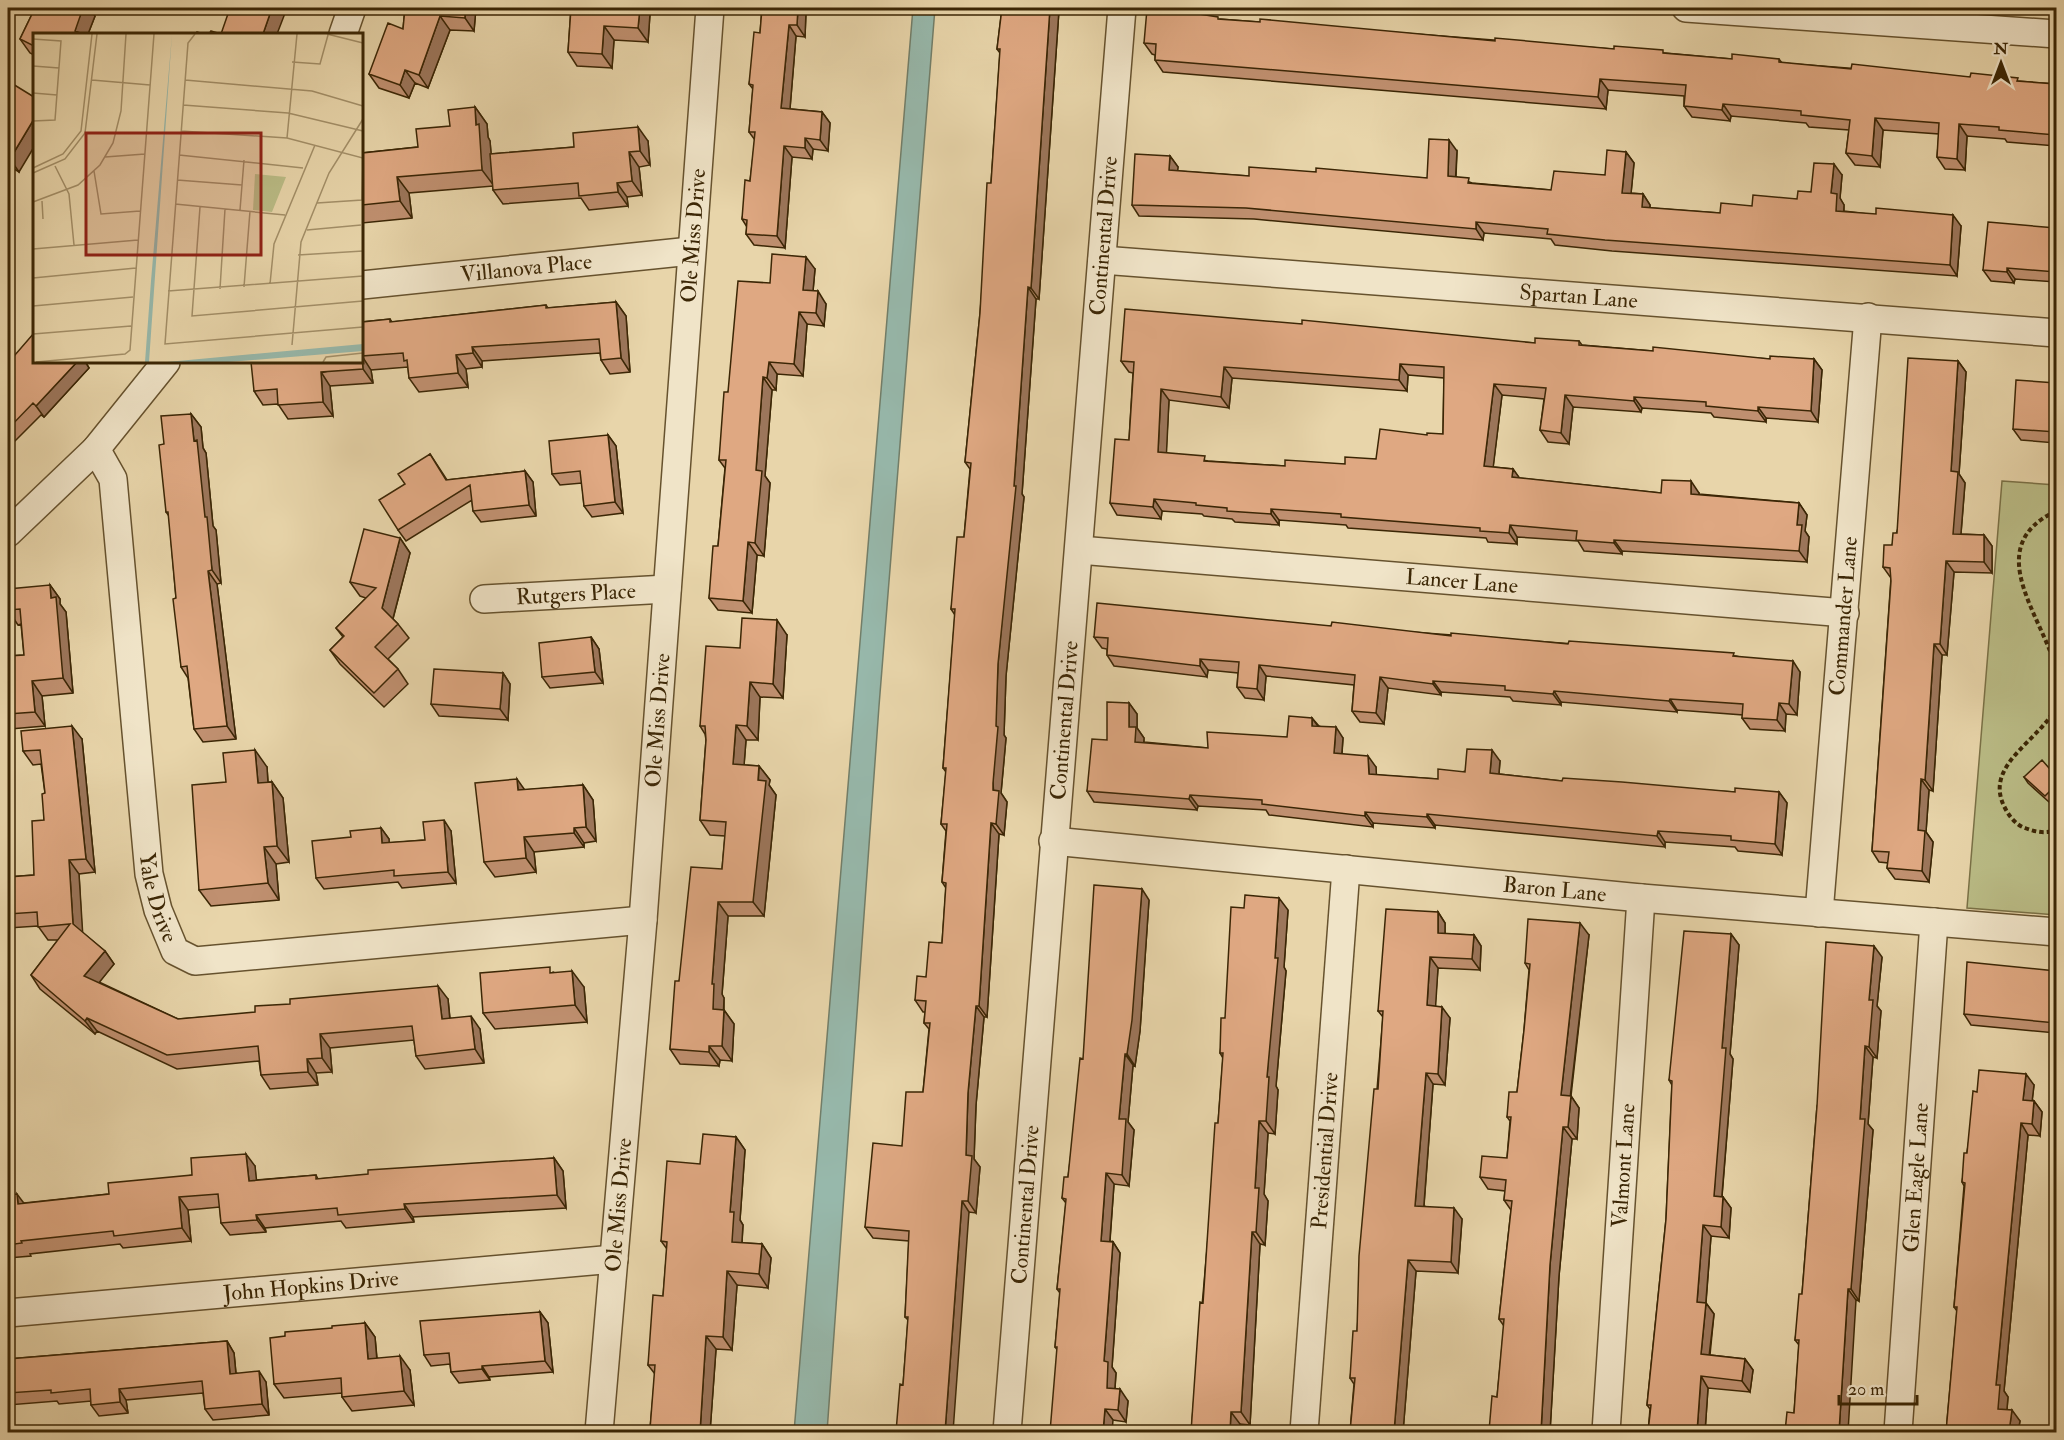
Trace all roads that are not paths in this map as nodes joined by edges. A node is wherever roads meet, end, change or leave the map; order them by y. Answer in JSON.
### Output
{"nodes":[{"id":1,"x":352,"y":8,"type":"edge"},
{"id":2,"x":710,"y":8,"type":"edge"},
{"id":3,"x":1122,"y":8,"type":"edge"},
{"id":4,"x":1686,"y":8,"type":"edge"},
{"id":5,"x":343,"y":33,"type":"edge"},
{"id":6,"x":2056,"y":34,"type":"edge"},
{"id":7,"x":691,"y":250,"type":"junction"},
{"id":8,"x":1102,"y":260,"type":"junction"},
{"id":9,"x":363,"y":285,"type":"edge"},
{"id":10,"x":1868,"y":317,"type":"junction"},
{"id":11,"x":2056,"y":333,"type":"edge"},
{"id":12,"x":165,"y":363,"type":"edge"},
{"id":13,"x":96,"y":449,"type":"junction"},
{"id":14,"x":8,"y":533,"type":"edge"},
{"id":15,"x":1079,"y":550,"type":"junction"},
{"id":16,"x":667,"y":589,"type":"junction"},
{"id":17,"x":484,"y":599,"type":"dead end"},
{"id":18,"x":1845,"y":613,"type":"junction"},
{"id":19,"x":1053,"y":841,"type":"junction"},
{"id":20,"x":1346,"y":869,"type":"junction"},
{"id":21,"x":1641,"y":898,"type":"junction"},
{"id":22,"x":1819,"y":913,"type":"junction"},
{"id":23,"x":643,"y":920,"type":"junction"},
{"id":24,"x":1934,"y":922,"type":"junction"},
{"id":25,"x":2056,"y":932,"type":"edge"},
{"id":26,"x":614,"y":1259,"type":"junction"},
{"id":27,"x":8,"y":1313,"type":"edge"},
{"id":28,"x":599,"y":1432,"type":"edge"},
{"id":29,"x":1006,"y":1432,"type":"edge"},
{"id":30,"x":1304,"y":1432,"type":"edge"},
{"id":31,"x":1605,"y":1432,"type":"edge"},
{"id":32,"x":1898,"y":1432,"type":"edge"}],
"edges":[{"from":1,"to":5,"type":"street"},
{"from":2,"to":7,"type":"street","name":"Ole Miss Drive"},
{"from":3,"to":8,"type":"street","name":"Continental Drive"},
{"from":4,"to":6,"type":"street"},
{"from":7,"to":9,"type":"street","name":"Villanova Place"},
{"from":7,"to":16,"type":"street","name":"Ole Miss Drive"},
{"from":8,"to":10,"type":"street","name":"Spartan Lane"},
{"from":8,"to":15,"type":"street","name":"Continental Drive"},
{"from":10,"to":11,"type":"street","name":"Spartan Lane"},
{"from":10,"to":18,"type":"street","name":"Commander Lane"},
{"from":12,"to":13,"type":"street"},
{"from":13,"to":14,"type":"street"},
{"from":13,"to":23,"type":"street","name":"Yale Drive"},
{"from":15,"to":18,"type":"street","name":"Lancer Lane"},
{"from":15,"to":19,"type":"street","name":"Continental Drive"},
{"from":16,"to":17,"type":"street","name":"Rutgers Place"},
{"from":16,"to":23,"type":"street","name":"Ole Miss Drive"},
{"from":18,"to":22,"type":"street","name":"Commander Lane"},
{"from":19,"to":20,"type":"street","name":"Baron Lane"},
{"from":19,"to":29,"type":"street","name":"Continental Drive"},
{"from":20,"to":21,"type":"street","name":"Baron Lane"},
{"from":20,"to":30,"type":"street","name":"Presidential Drive"},
{"from":21,"to":22,"type":"street","name":"Baron Lane"},
{"from":21,"to":31,"type":"street","name":"Valmont Lane"},
{"from":22,"to":24,"type":"street","name":"Baron Lane"},
{"from":23,"to":26,"type":"street","name":"Ole Miss Drive"},
{"from":24,"to":25,"type":"street","name":"Baron Lane"},
{"from":24,"to":32,"type":"street","name":"Glen Eagle Lane"},
{"from":26,"to":27,"type":"street","name":"John Hopkins Drive"},
{"from":26,"to":28,"type":"street","name":"Ole Miss Drive"}]}
